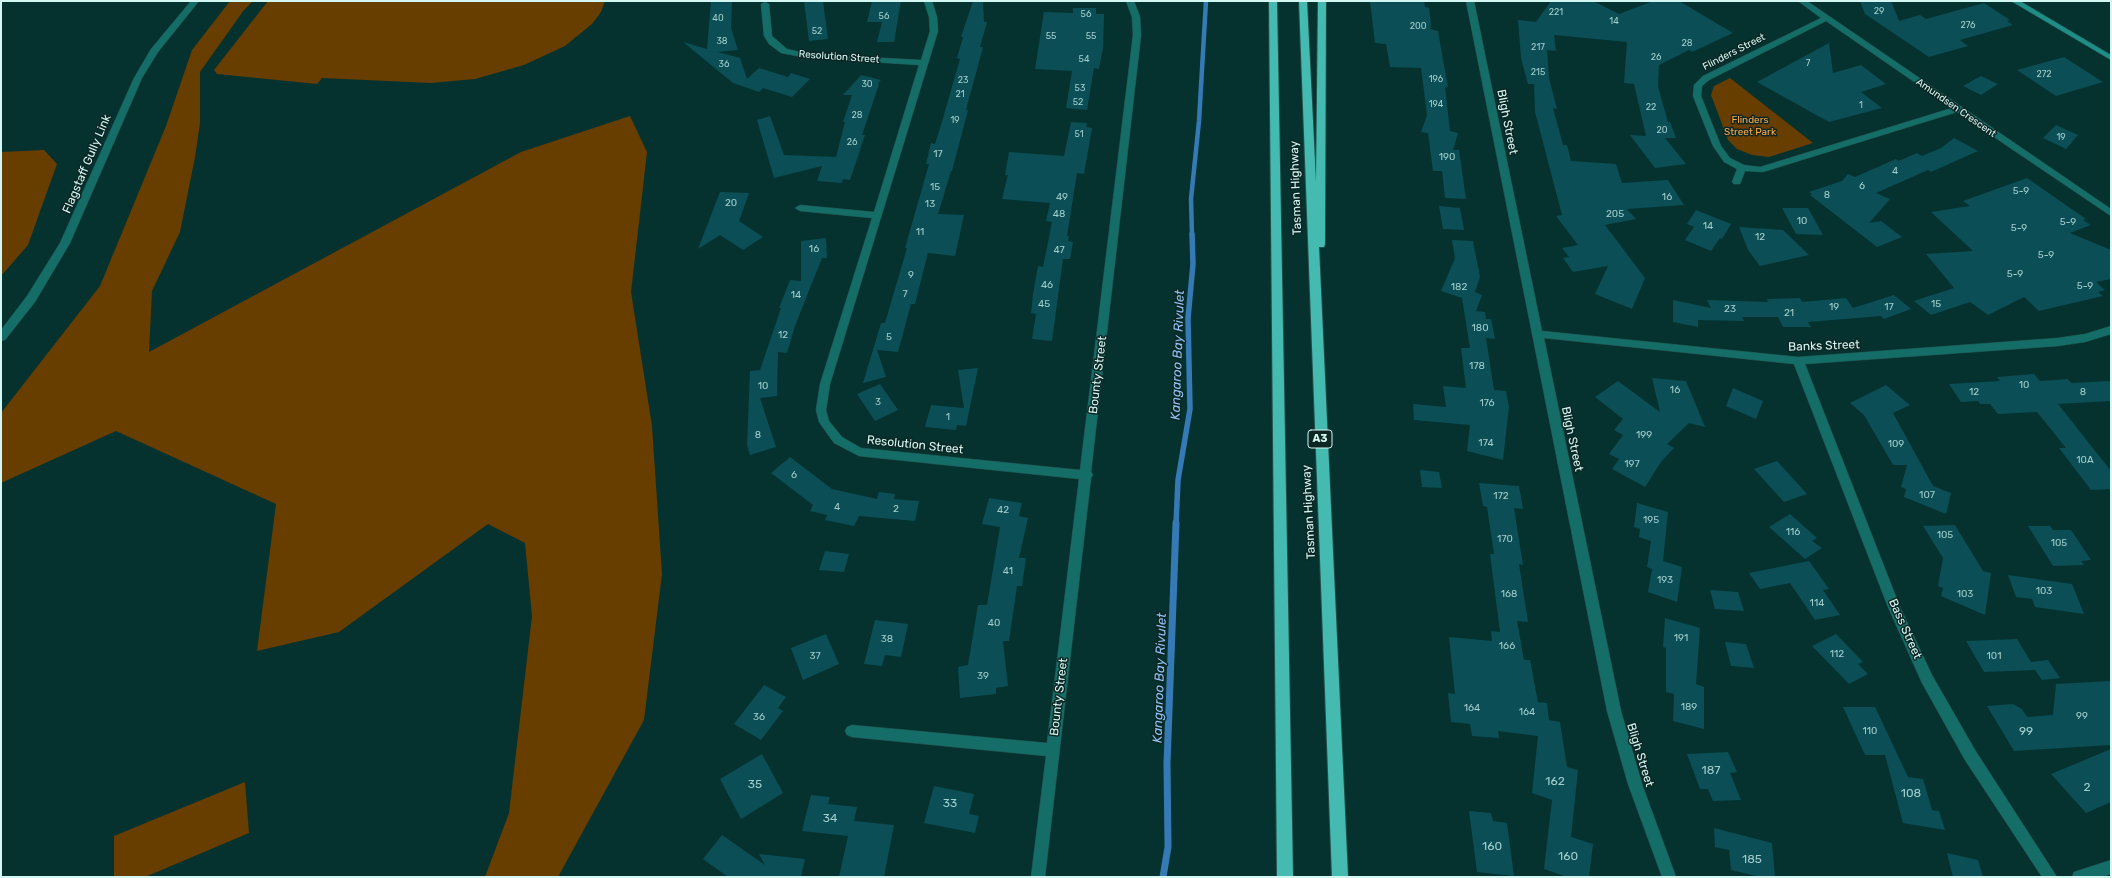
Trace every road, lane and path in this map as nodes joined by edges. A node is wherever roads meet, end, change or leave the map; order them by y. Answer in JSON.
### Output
{"nodes":[{"id":1,"x":195,"y":1,"type":"edge"},
{"id":2,"x":928,"y":1,"type":"edge"},
{"id":3,"x":1130,"y":1,"type":"edge"},
{"id":4,"x":1266,"y":1,"type":"edge"},
{"id":5,"x":1273,"y":1,"type":"edge"},
{"id":6,"x":1303,"y":1,"type":"edge"},
{"id":7,"x":1322,"y":1,"type":"edge"},
{"id":8,"x":1470,"y":1,"type":"edge"},
{"id":9,"x":1802,"y":1,"type":"edge"},
{"id":10,"x":2015,"y":1,"type":"edge"},
{"id":11,"x":765,"y":4,"type":"dead end"},
{"id":12,"x":1827,"y":18,"type":"junction"},
{"id":13,"x":1274,"y":54,"type":"junction"},
{"id":14,"x":2111,"y":58,"type":"edge"},
{"id":15,"x":925,"y":63,"type":"junction"},
{"id":16,"x":1957,"y":109,"type":"junction"},
{"id":17,"x":1742,"y":168,"type":"junction"},
{"id":18,"x":1737,"y":182,"type":"dead end"},
{"id":19,"x":800,"y":208,"type":"dead end"},
{"id":20,"x":2111,"y":213,"type":"edge"},
{"id":21,"x":877,"y":215,"type":"junction"},
{"id":22,"x":2111,"y":330,"type":"edge"},
{"id":23,"x":1537,"y":334,"type":"junction"},
{"id":24,"x":1,"y":337,"type":"edge"},
{"id":25,"x":1798,"y":361,"type":"junction"},
{"id":26,"x":1318,"y":365,"type":"junction"},
{"id":27,"x":1087,"y":475,"type":"junction"},
{"id":28,"x":852,"y":731,"type":"dead end"},
{"id":29,"x":1052,"y":750,"type":"junction"},
{"id":30,"x":2111,"y":867,"type":"edge"},
{"id":31,"x":1038,"y":877,"type":"edge"},
{"id":32,"x":1285,"y":877,"type":"edge"},
{"id":33,"x":1340,"y":877,"type":"edge"},
{"id":34,"x":1669,"y":877,"type":"edge"},
{"id":35,"x":2050,"y":877,"type":"edge"},
{"id":36,"x":2079,"y":877,"type":"edge"}],
"edges":[{"from":1,"to":24,"type":"street","name":"Flagstaff Gully Link"},
{"from":2,"to":15,"type":"street","name":"Resolution Street"},
{"from":3,"to":27,"type":"street","name":"Bounty Street"},
{"from":4,"to":13,"type":"highway"},
{"from":5,"to":13,"type":"highway","name":"Tasman Highway"},
{"from":6,"to":26,"type":"highway","name":"Tasman Highway","number":"A3"},
{"from":7,"to":26,"type":"highway"},
{"from":8,"to":23,"type":"street","name":"Bligh Street"},
{"from":9,"to":12,"type":"street","name":"Amundsen Crescent"},
{"from":10,"to":14,"type":"main road"},
{"from":11,"to":15,"type":"street","name":"Resolution Street"},
{"from":12,"to":16,"type":"street","name":"Amundsen Crescent"},
{"from":12,"to":17,"type":"street","name":"Flinders Street"},
{"from":13,"to":32,"type":"highway","name":"Tasman Highway"},
{"from":15,"to":21,"type":"street","name":"Resolution Street"},
{"from":16,"to":17,"type":"street","name":"Flinders Street"},
{"from":16,"to":20,"type":"street","name":"Amundsen Crescent"},
{"from":17,"to":18,"type":"street"},
{"from":19,"to":21,"type":"street"},
{"from":21,"to":27,"type":"street","name":"Resolution Street"},
{"from":22,"to":25,"type":"street","name":"Banks Street"},
{"from":23,"to":25,"type":"street","name":"Banks Street"},
{"from":23,"to":34,"type":"street","name":"Bligh Street"},
{"from":25,"to":35,"type":"street","name":"Bass Street"},
{"from":26,"to":33,"type":"highway","name":"Tasman Highway","number":"A3"},
{"from":27,"to":29,"type":"street","name":"Bounty Street"},
{"from":28,"to":29,"type":"street","name":"Bounty Street"},
{"from":29,"to":31,"type":"street","name":"Bounty Street"},
{"from":30,"to":36,"type":"street"}]}
